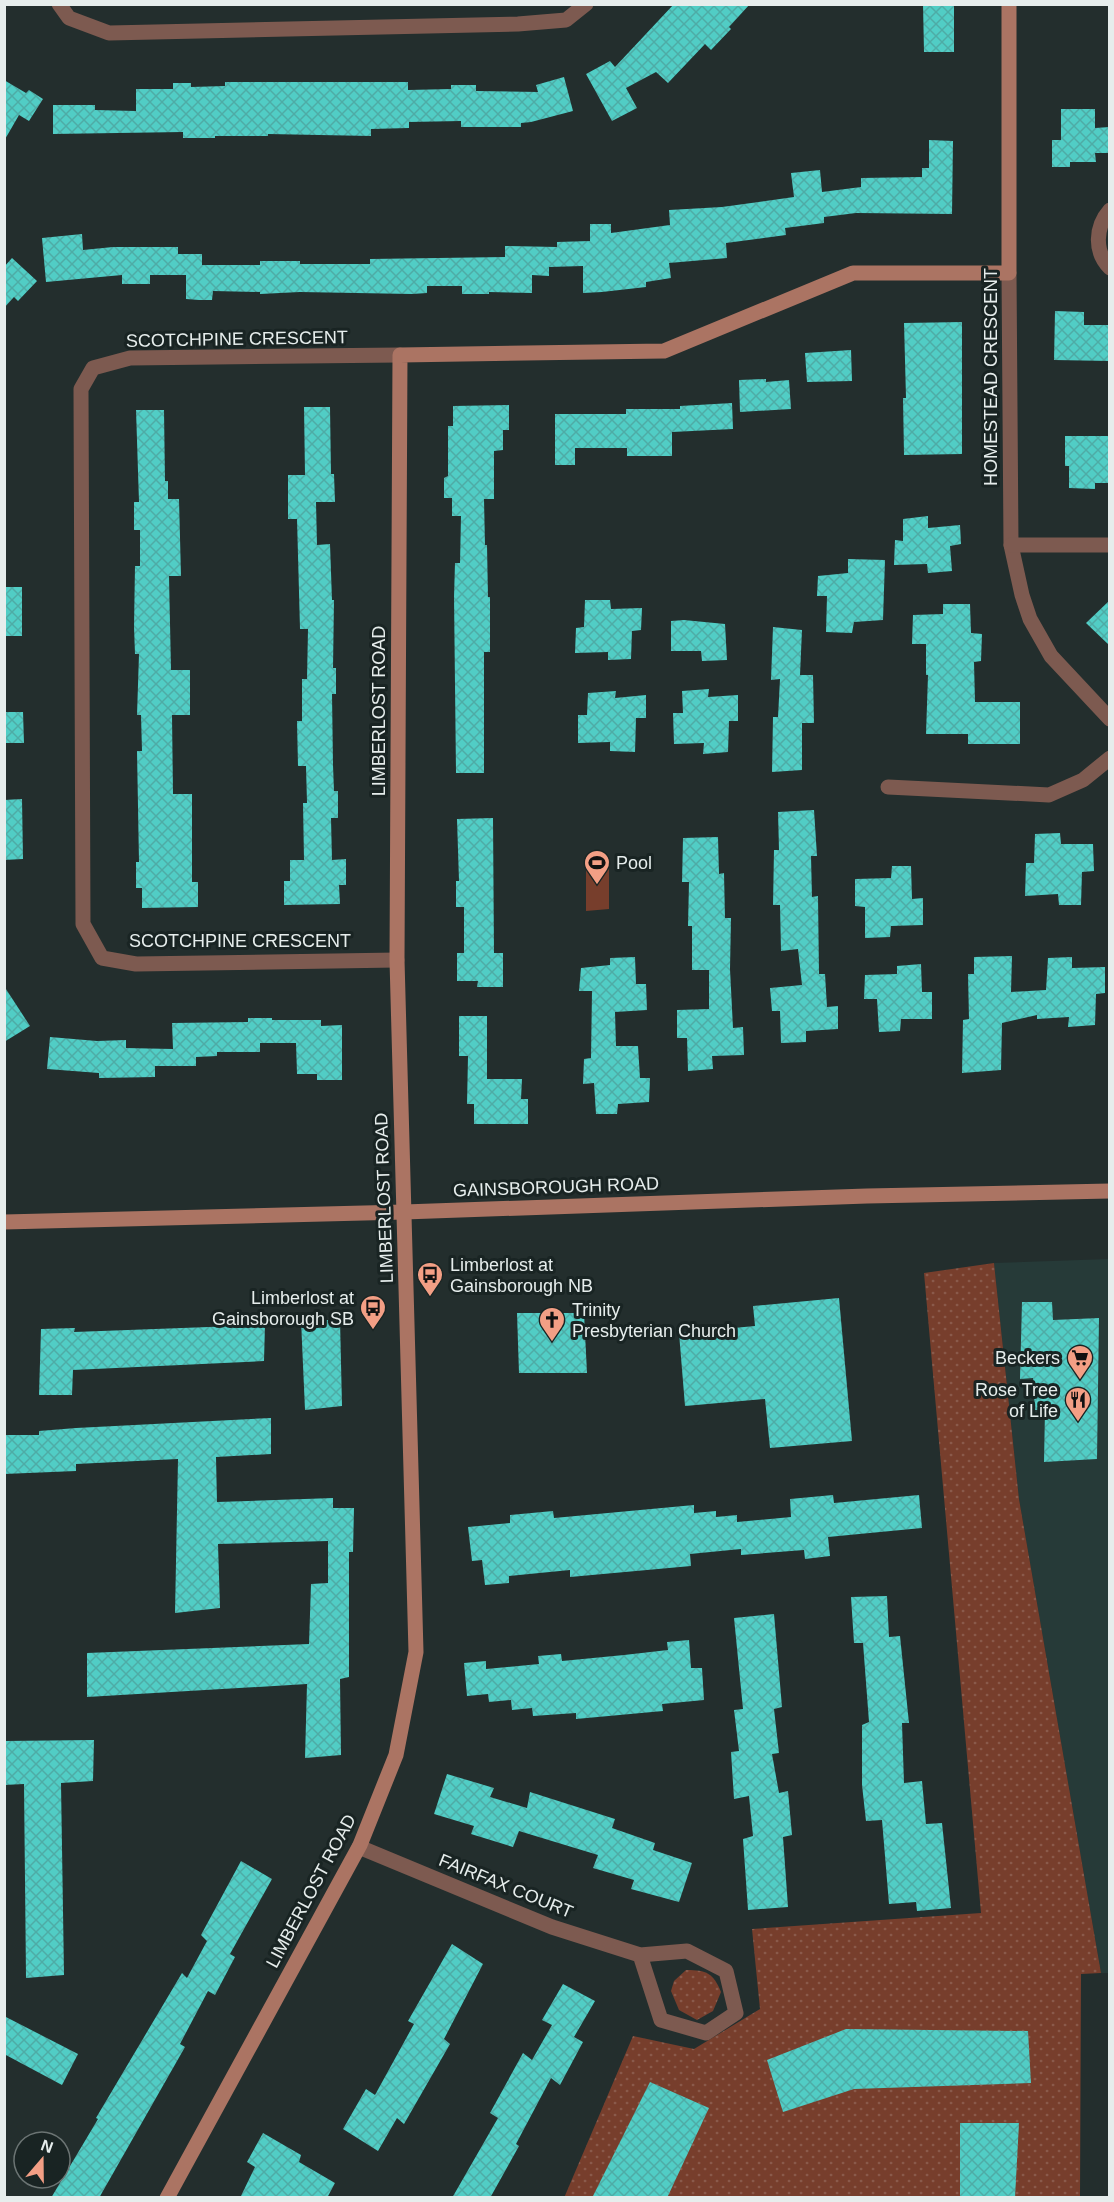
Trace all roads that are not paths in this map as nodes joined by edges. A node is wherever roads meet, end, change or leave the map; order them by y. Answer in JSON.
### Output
{"nodes":[{"id":1,"x":59,"y":4,"type":"edge"},
{"id":2,"x":586,"y":4,"type":"edge"},
{"id":3,"x":1009,"y":4,"type":"edge"},
{"id":4,"x":1110,"y":210,"type":"edge"},
{"id":5,"x":1110,"y":268,"type":"edge"},
{"id":6,"x":1009,"y":273,"type":"junction"},
{"id":7,"x":400,"y":355,"type":"junction"},
{"id":8,"x":1011,"y":545,"type":"junction"},
{"id":9,"x":1110,"y":545,"type":"edge"},
{"id":10,"x":1110,"y":719,"type":"edge"},
{"id":11,"x":1110,"y":758,"type":"edge"},
{"id":12,"x":888,"y":787,"type":"dead end"},
{"id":13,"x":397,"y":960,"type":"junction"},
{"id":14,"x":1110,"y":1191,"type":"edge"},
{"id":15,"x":404,"y":1212,"type":"junction"},
{"id":16,"x":4,"y":1222,"type":"edge"},
{"id":17,"x":359,"y":1847,"type":"junction"},
{"id":18,"x":640,"y":1955,"type":"junction"},
{"id":19,"x":167,"y":2198,"type":"edge"}],
"edges":[{"from":1,"to":2,"type":"street"},
{"from":3,"to":6,"type":"street","name":"HOMESTEAD CRESCENT"},
{"from":4,"to":5,"type":"street"},
{"from":6,"to":7,"type":"street","name":"SCOTCHPINE CRESCENT"},
{"from":6,"to":8,"type":"street","name":"HOMESTEAD CRESCENT"},
{"from":7,"to":13,"type":"street","name":"LIMBERLOST ROAD"},
{"from":7,"to":13,"type":"street","name":"SCOTCHPINE CRESCENT"},
{"from":8,"to":9,"type":"street"},
{"from":8,"to":10,"type":"street","name":"HOMESTEAD CRESCENT"},
{"from":11,"to":12,"type":"street"},
{"from":13,"to":15,"type":"street","name":"LIMBERLOST ROAD"},
{"from":14,"to":15,"type":"street","name":"GAINSBOROUGH ROAD"},
{"from":15,"to":16,"type":"street","name":"GAINSBOROUGH ROAD"},
{"from":15,"to":17,"type":"street","name":"LIMBERLOST ROAD"},
{"from":17,"to":18,"type":"street","name":"FAIRFAX COURT"},
{"from":17,"to":19,"type":"street","name":"LIMBERLOST ROAD"},
{"from":18,"to":18,"type":"street","name":"FAIRFAX COURT"}]}
